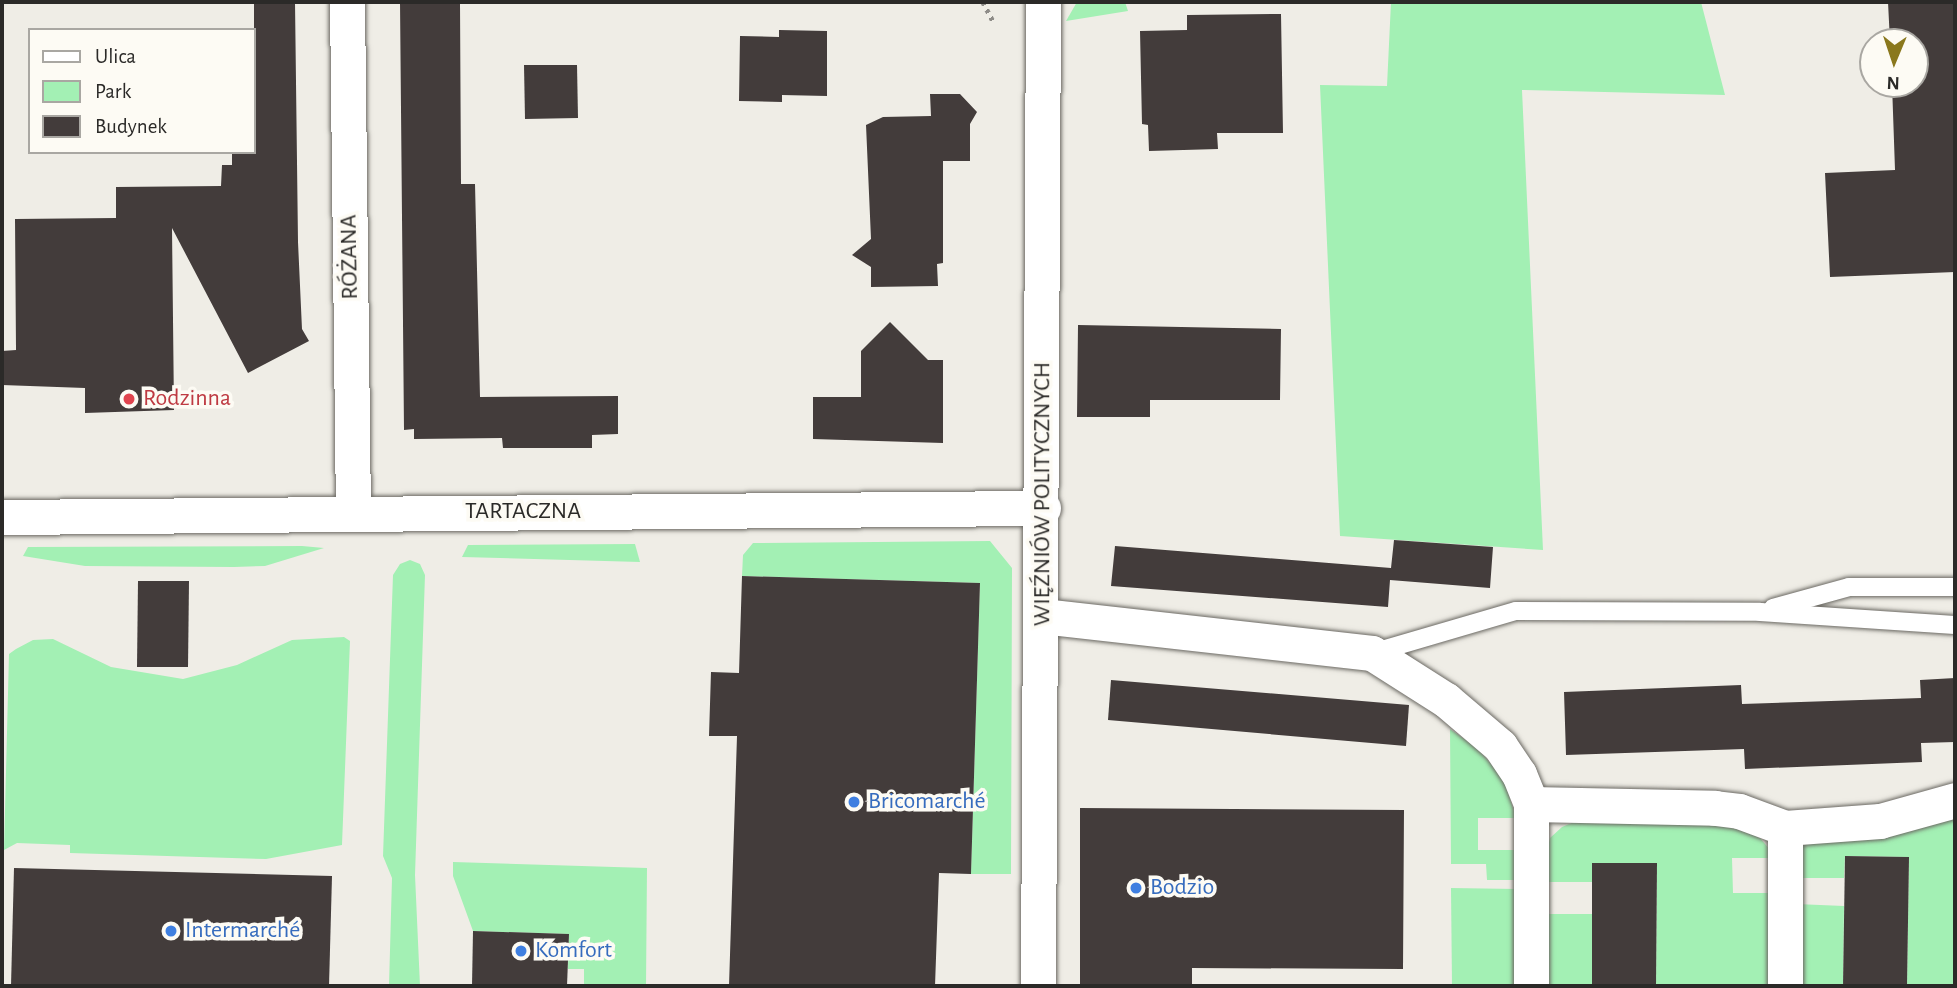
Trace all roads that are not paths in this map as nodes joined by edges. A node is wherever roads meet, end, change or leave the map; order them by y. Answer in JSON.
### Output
{"nodes":[{"id":1,"x":347,"y":2,"type":"edge"},
{"id":2,"x":1042,"y":2,"type":"edge"},
{"id":3,"x":1043,"y":508,"type":"junction"},
{"id":4,"x":353,"y":513,"type":"junction"},
{"id":5,"x":2,"y":517,"type":"edge"},
{"id":6,"x":1955,"y":587,"type":"edge"},
{"id":7,"x":1760,"y":612,"type":"junction"},
{"id":8,"x":1042,"y":616,"type":"junction"},
{"id":9,"x":1955,"y":625,"type":"edge"},
{"id":10,"x":1372,"y":653,"type":"junction"},
{"id":11,"x":1955,"y":800,"type":"edge"},
{"id":12,"x":1531,"y":804,"type":"junction"},
{"id":13,"x":1785,"y":828,"type":"junction"},
{"id":14,"x":1038,"y":986,"type":"edge"},
{"id":15,"x":1531,"y":986,"type":"edge"},
{"id":16,"x":1785,"y":986,"type":"edge"}],
"edges":[{"from":1,"to":4,"type":"street","name":"RÓŻANA"},
{"from":2,"to":3,"type":"street","name":"WIĘŹNIÓW POLITYCZNYCH"},
{"from":3,"to":4,"type":"street","name":"TARTACZNA"},
{"from":3,"to":8,"type":"street","name":"WIĘŹNIÓW POLITYCZNYCH"},
{"from":4,"to":5,"type":"street","name":"TARTACZNA"},
{"from":6,"to":7,"type":"lane"},
{"from":7,"to":9,"type":"lane"},
{"from":7,"to":10,"type":"lane"},
{"from":8,"to":10,"type":"street"},
{"from":8,"to":14,"type":"street","name":"WIĘŹNIÓW POLITYCZNYCH"},
{"from":10,"to":12,"type":"street"},
{"from":11,"to":13,"type":"street"},
{"from":12,"to":13,"type":"street"},
{"from":12,"to":15,"type":"street"},
{"from":13,"to":16,"type":"street"}]}
